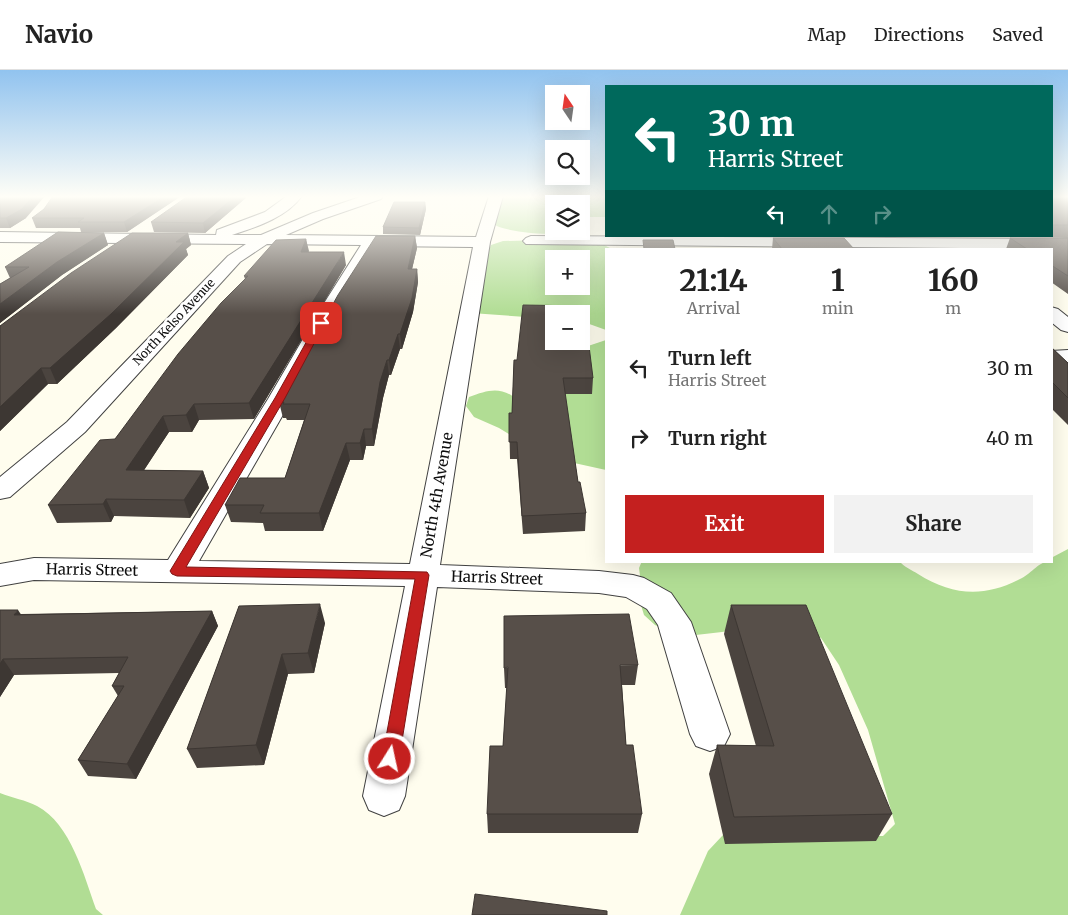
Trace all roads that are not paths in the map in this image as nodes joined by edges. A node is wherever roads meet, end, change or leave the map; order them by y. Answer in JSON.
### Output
{"nodes":[{"id":1,"x":138,"y":235,"type":"edge"},
{"id":2,"x":215,"y":235,"type":"edge"},
{"id":3,"x":273,"y":235,"type":"edge"},
{"id":4,"x":484,"y":235,"type":"edge"},
{"id":5,"x":133,"y":239,"type":"junction"},
{"id":6,"x":4,"y":240,"type":"edge"},
{"id":7,"x":202,"y":240,"type":"junction"},
{"id":8,"x":262,"y":240,"type":"junction"},
{"id":9,"x":531,"y":240,"type":"dead end"},
{"id":10,"x":372,"y":241,"type":"junction"},
{"id":11,"x":482,"y":242,"type":"junction"},
{"id":12,"x":712,"y":242,"type":"edge"},
{"id":13,"x":961,"y":243,"type":"edge"},
{"id":14,"x":1068,"y":244,"type":"edge"},
{"id":15,"x":108,"y":256,"type":"edge"},
{"id":16,"x":1053,"y":315,"type":"edge"},
{"id":17,"x":1068,"y":326,"type":"edge"},
{"id":18,"x":1053,"y":356,"type":"edge"},
{"id":19,"x":1068,"y":356,"type":"edge"},
{"id":20,"x":0,"y":491,"type":"edge"},
{"id":21,"x":177,"y":571,"type":"junction"},
{"id":22,"x":0,"y":575,"type":"edge"},
{"id":23,"x":423,"y":575,"type":"junction"},
{"id":24,"x":710,"y":734,"type":"dead end"},
{"id":25,"x":384,"y":796,"type":"dead end"}],
"edges":[{"from":1,"to":5,"type":"street"},
{"from":2,"to":7,"type":"street"},
{"from":3,"to":8,"type":"street","name":"North Kelso Avenue"},
{"from":4,"to":11,"type":"street","name":"North 4th Avenue"},
{"from":5,"to":6,"type":"street"},
{"from":5,"to":7,"type":"street"},
{"from":5,"to":15,"type":"street"},
{"from":7,"to":8,"type":"street"},
{"from":8,"to":10,"type":"street"},
{"from":8,"to":20,"type":"street","name":"North Kelso Avenue"},
{"from":9,"to":12,"type":"street"},
{"from":10,"to":11,"type":"street"},
{"from":10,"to":21,"type":"street"},
{"from":11,"to":23,"type":"street","name":"North 4th Avenue"},
{"from":12,"to":13,"type":"street"},
{"from":13,"to":14,"type":"street"},
{"from":16,"to":17,"type":"street"},
{"from":18,"to":19,"type":"street"},
{"from":21,"to":22,"type":"street","name":"Harris Street"},
{"from":21,"to":23,"type":"street","name":"Harris Street"},
{"from":23,"to":24,"type":"street","name":"Harris Street"},
{"from":23,"to":25,"type":"street","name":"North 4th Avenue"}]}
